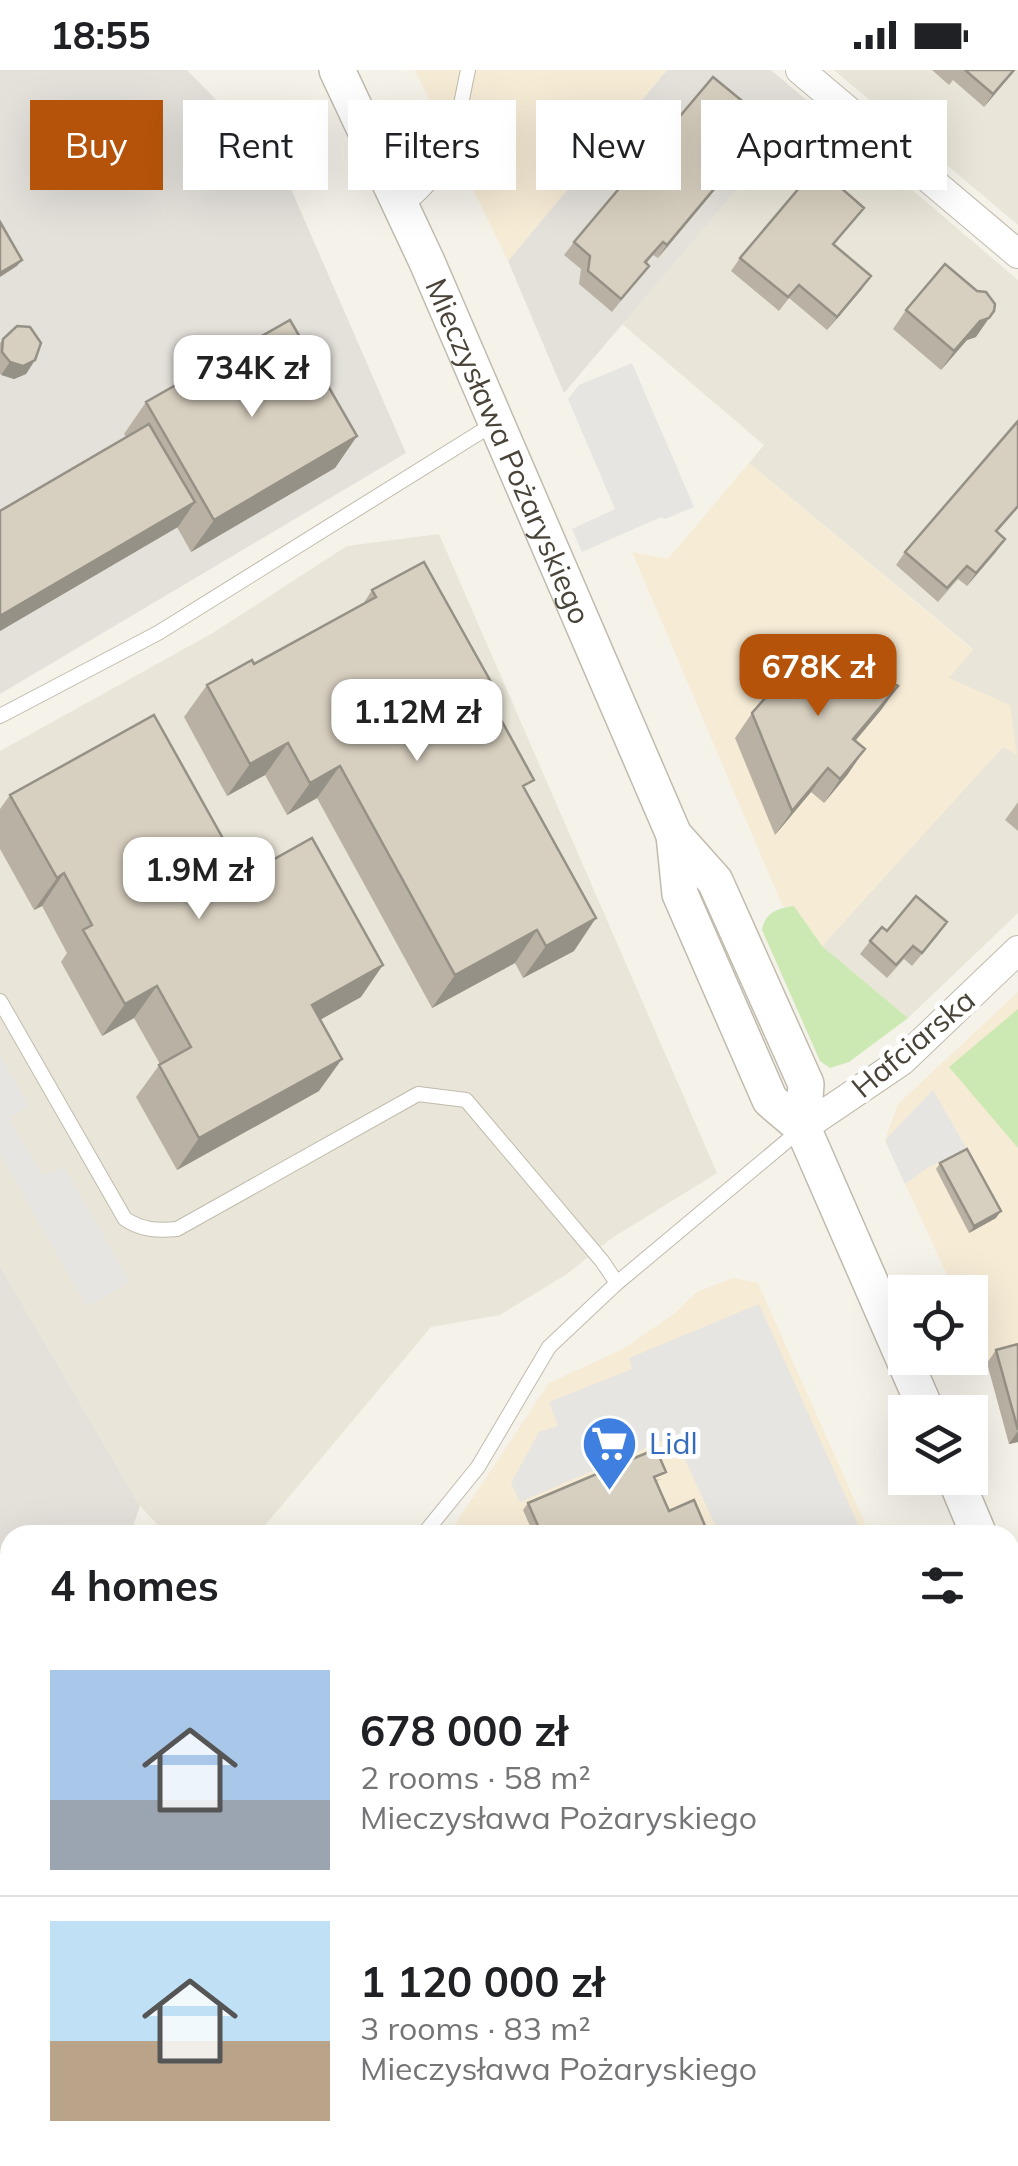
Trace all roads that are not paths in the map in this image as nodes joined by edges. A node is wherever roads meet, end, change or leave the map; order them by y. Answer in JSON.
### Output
{"nodes":[{"id":1,"x":337,"y":70,"type":"edge"},
{"id":2,"x":800,"y":70,"type":"edge"},
{"id":3,"x":468,"y":71,"type":"edge"},
{"id":4,"x":402,"y":207,"type":"junction"},
{"id":5,"x":1018,"y":254,"type":"edge"},
{"id":6,"x":496,"y":422,"type":"junction"},
{"id":7,"x":0,"y":716,"type":"edge"},
{"id":8,"x":1018,"y":950,"type":"edge"},
{"id":9,"x":0,"y":1001,"type":"edge"},
{"id":10,"x":803,"y":1128,"type":"junction"},
{"id":11,"x":617,"y":1284,"type":"junction"},
{"id":12,"x":921,"y":1395,"type":"edge"},
{"id":13,"x":962,"y":1495,"type":"edge"},
{"id":14,"x":431,"y":1525,"type":"edge"},
{"id":15,"x":976,"y":1525,"type":"edge"}],
"edges":[{"from":1,"to":4,"type":"street","name":"Mieczysława Pożaryskiego"},
{"from":2,"to":5,"type":"street"},
{"from":3,"to":4,"type":"lane"},
{"from":4,"to":6,"type":"street","name":"Mieczysława Pożaryskiego"},
{"from":6,"to":7,"type":"lane"},
{"from":6,"to":10,"type":"street","name":"Mieczysława Pożaryskiego"},
{"from":8,"to":10,"type":"street","name":"Hafciarska"},
{"from":9,"to":11,"type":"lane"},
{"from":10,"to":11,"type":"lane"},
{"from":10,"to":12,"type":"street","name":"Mieczysława Pożaryskiego"},
{"from":11,"to":14,"type":"lane"},
{"from":13,"to":15,"type":"street"}]}
